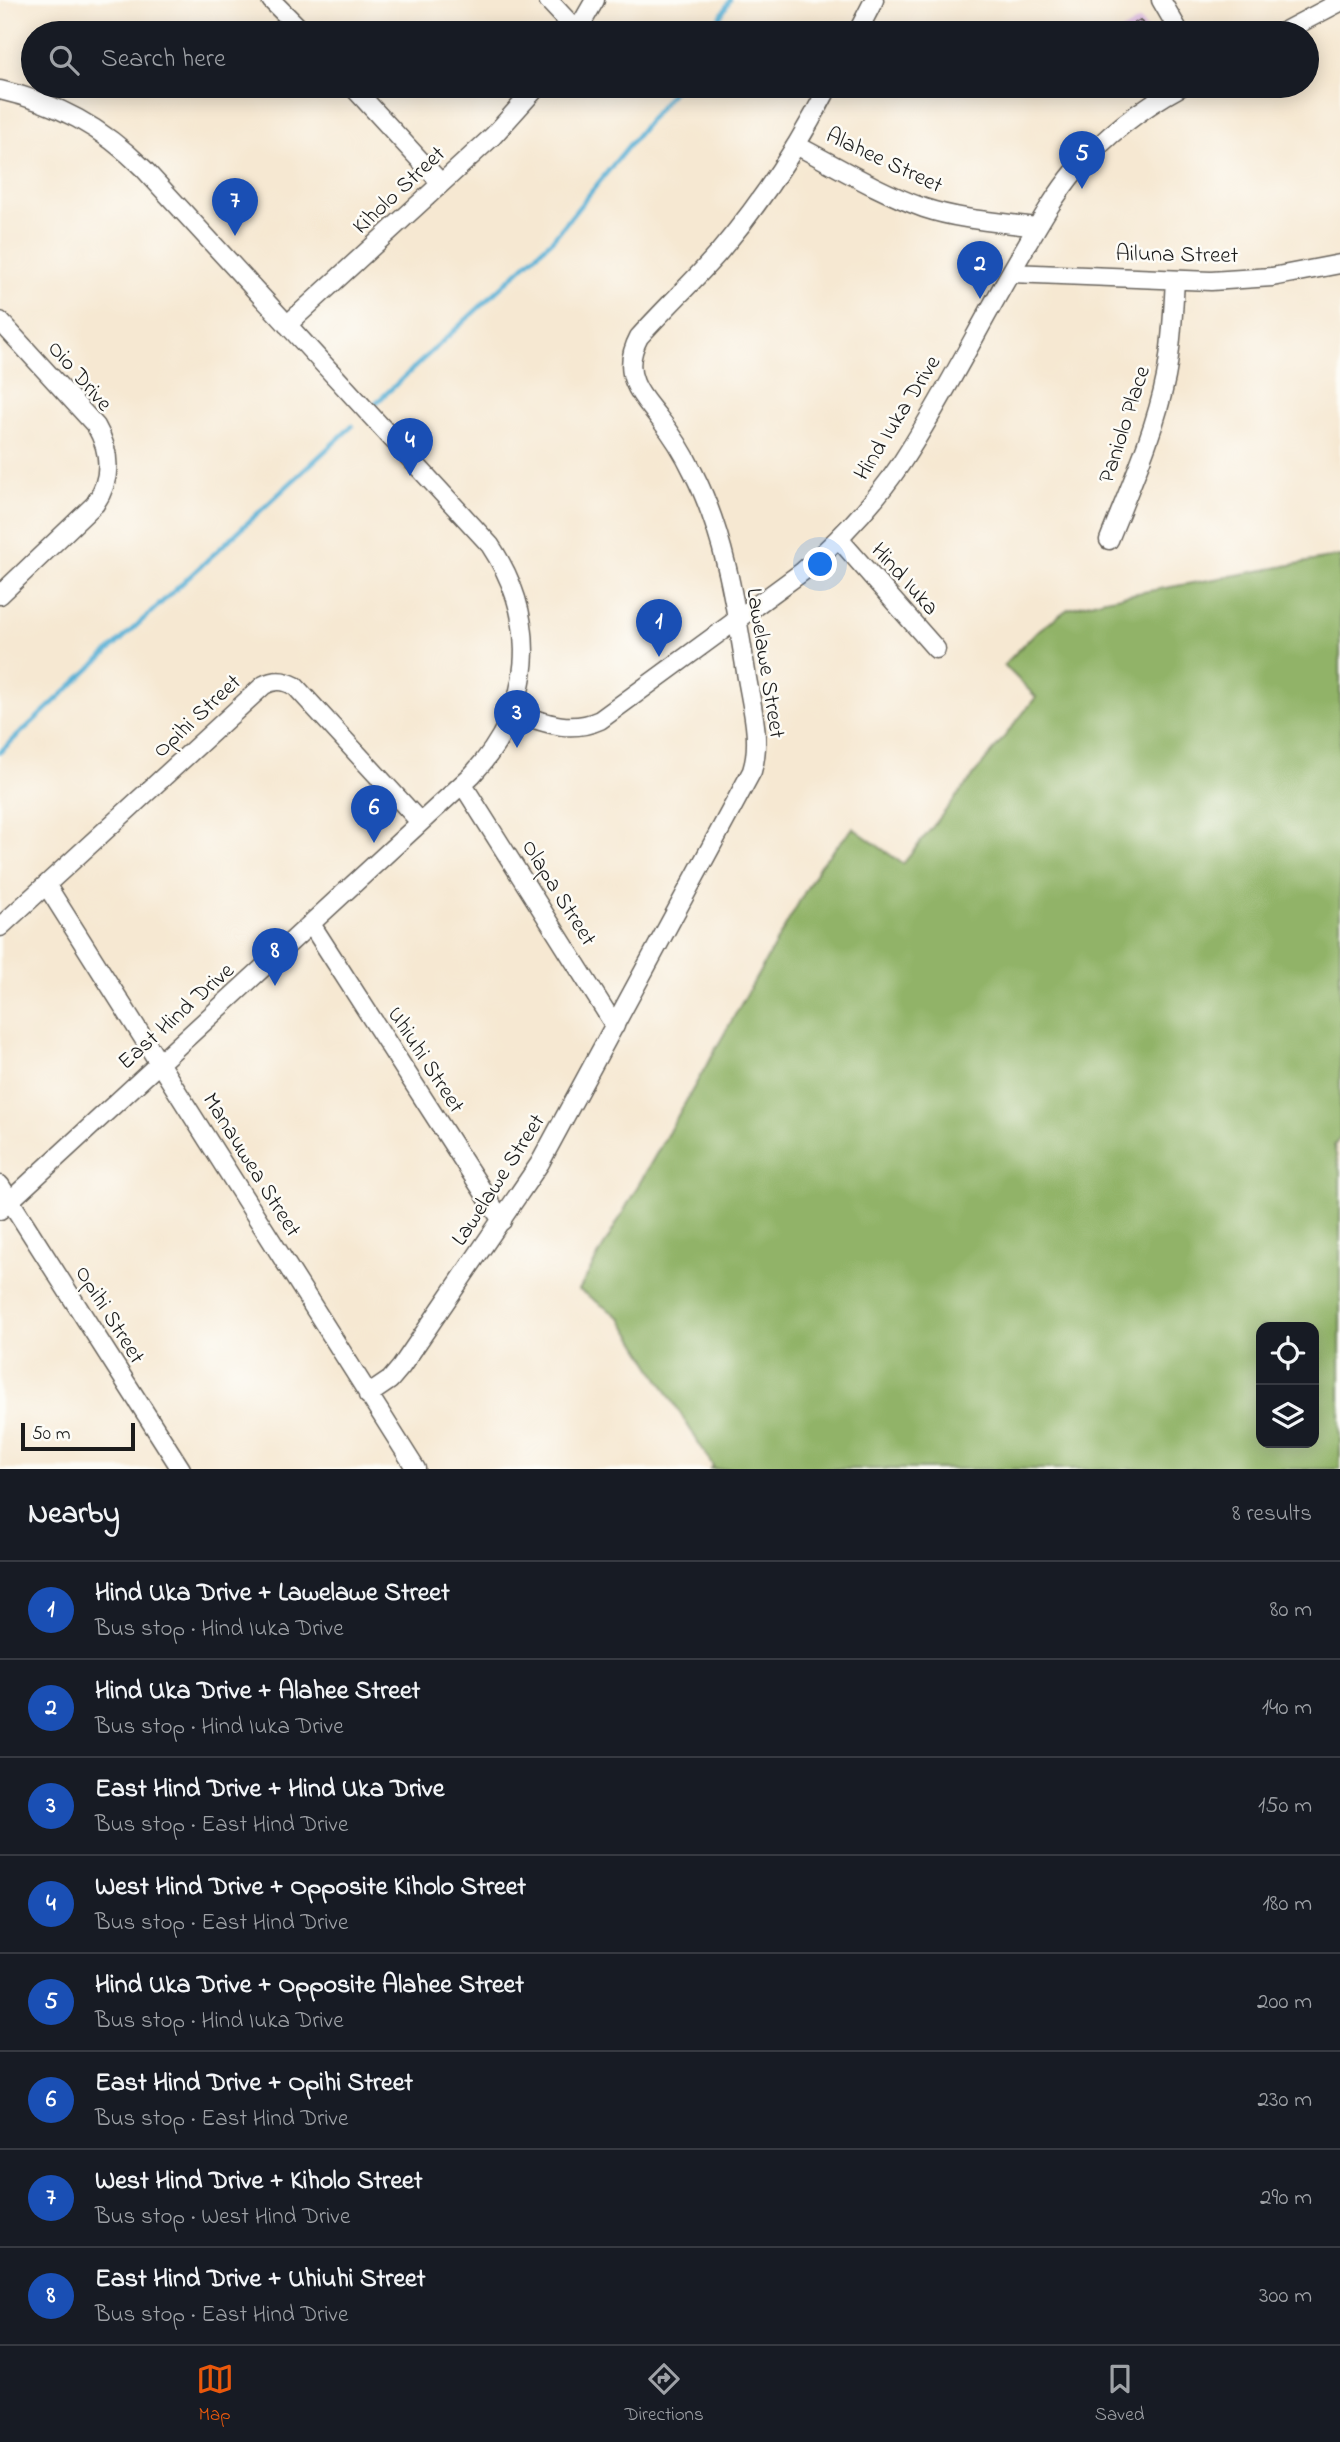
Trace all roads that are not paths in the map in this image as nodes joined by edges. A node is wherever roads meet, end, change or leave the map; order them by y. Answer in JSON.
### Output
{"nodes":[{"id":1,"x":271,"y":0,"type":"edge"},
{"id":2,"x":548,"y":0,"type":"edge"},
{"id":3,"x":595,"y":0,"type":"edge"},
{"id":4,"x":874,"y":0,"type":"edge"},
{"id":5,"x":1161,"y":0,"type":"edge"},
{"id":6,"x":1340,"y":2,"type":"edge"},
{"id":7,"x":292,"y":21,"type":"edge"},
{"id":8,"x":566,"y":21,"type":"edge"},
{"id":9,"x":583,"y":21,"type":"edge"},
{"id":10,"x":863,"y":21,"type":"edge"},
{"id":11,"x":1173,"y":21,"type":"edge"},
{"id":12,"x":1304,"y":21,"type":"edge"},
{"id":13,"x":0,"y":90,"type":"edge"},
{"id":14,"x":21,"y":95,"type":"edge"},
{"id":15,"x":30,"y":98,"type":"edge"},
{"id":16,"x":363,"y":98,"type":"edge"},
{"id":17,"x":527,"y":98,"type":"edge"},
{"id":18,"x":823,"y":98,"type":"edge"},
{"id":19,"x":1162,"y":98,"type":"edge"},
{"id":20,"x":796,"y":145,"type":"junction"},
{"id":21,"x":441,"y":183,"type":"junction"},
{"id":22,"x":1037,"y":227,"type":"junction"},
{"id":23,"x":1340,"y":264,"type":"edge"},
{"id":24,"x":1011,"y":272,"type":"junction"},
{"id":25,"x":1175,"y":280,"type":"junction"},
{"id":26,"x":0,"y":321,"type":"edge"},
{"id":27,"x":287,"y":325,"type":"junction"},
{"id":28,"x":839,"y":539,"type":"junction"},
{"id":29,"x":1109,"y":540,"type":"dead end"},
{"id":30,"x":0,"y":595,"type":"edge"},
{"id":31,"x":738,"y":620,"type":"junction"},
{"id":32,"x":936,"y":649,"type":"dead end"},
{"id":33,"x":513,"y":712,"type":"junction"},
{"id":34,"x":463,"y":785,"type":"junction"},
{"id":35,"x":420,"y":822,"type":"junction"},
{"id":36,"x":47,"y":886,"type":"junction"},
{"id":37,"x":311,"y":924,"type":"junction"},
{"id":38,"x":0,"y":927,"type":"edge"},
{"id":39,"x":615,"y":1026,"type":"junction"},
{"id":40,"x":160,"y":1062,"type":"junction"},
{"id":41,"x":0,"y":1185,"type":"edge"},
{"id":42,"x":5,"y":1205,"type":"edge"},
{"id":43,"x":502,"y":1221,"type":"junction"},
{"id":44,"x":368,"y":1395,"type":"junction"},
{"id":45,"x":181,"y":1469,"type":"edge"},
{"id":46,"x":416,"y":1469,"type":"edge"}],
"edges":[{"from":1,"to":7,"type":"street"},
{"from":2,"to":8,"type":"street"},
{"from":3,"to":9,"type":"street"},
{"from":4,"to":10,"type":"street"},
{"from":5,"to":11,"type":"street"},
{"from":6,"to":12,"type":"street"},
{"from":13,"to":14,"type":"street","name":"East Hind Drive"},
{"from":15,"to":27,"type":"street","name":"East Hind Drive"},
{"from":16,"to":21,"type":"street"},
{"from":17,"to":21,"type":"street","name":"Kiholo Street"},
{"from":18,"to":20,"type":"street","name":"Lawelawe Street"},
{"from":19,"to":22,"type":"street","name":"Hind Iuka Drive"},
{"from":20,"to":22,"type":"street","name":"Alahee Street"},
{"from":20,"to":31,"type":"street","name":"Lawelawe Street"},
{"from":21,"to":27,"type":"street","name":"Kiholo Street"},
{"from":22,"to":24,"type":"street","name":"Hind Iuka Drive"},
{"from":23,"to":25,"type":"street","name":"Ailuna Street"},
{"from":24,"to":25,"type":"street","name":"Ailuna Street"},
{"from":24,"to":28,"type":"street","name":"Hind Iuka Drive"},
{"from":25,"to":29,"type":"street","name":"Paniolo Place"},
{"from":26,"to":30,"type":"street","name":"Oio Drive"},
{"from":27,"to":33,"type":"street","name":"East Hind Drive"},
{"from":28,"to":31,"type":"street","name":"Hind Iuka Drive"},
{"from":28,"to":32,"type":"street","name":"Hind Iuka"},
{"from":31,"to":33,"type":"street","name":"Hind Iuka Drive"},
{"from":31,"to":39,"type":"street","name":"Lawelawe Street"},
{"from":33,"to":34,"type":"street","name":"East Hind Drive"},
{"from":34,"to":35,"type":"street","name":"East Hind Drive"},
{"from":34,"to":39,"type":"street","name":"Olapa Street"},
{"from":35,"to":36,"type":"street","name":"Opihi Street"},
{"from":35,"to":37,"type":"street","name":"East Hind Drive"},
{"from":36,"to":38,"type":"street","name":"Opihi Street"},
{"from":36,"to":40,"type":"street","name":"Manauwea Street"},
{"from":37,"to":40,"type":"street","name":"East Hind Drive"},
{"from":37,"to":43,"type":"street","name":"Uhiuhi Street"},
{"from":39,"to":43,"type":"street","name":"Lawelawe Street"},
{"from":40,"to":42,"type":"street","name":"East Hind Drive"},
{"from":40,"to":44,"type":"street","name":"Manauwea Street"},
{"from":41,"to":42,"type":"street","name":"Opihi Street"},
{"from":42,"to":45,"type":"street","name":"Opihi Street"},
{"from":43,"to":44,"type":"street","name":"Lawelawe Street"},
{"from":44,"to":46,"type":"street","name":"Manauwea Street"}]}
